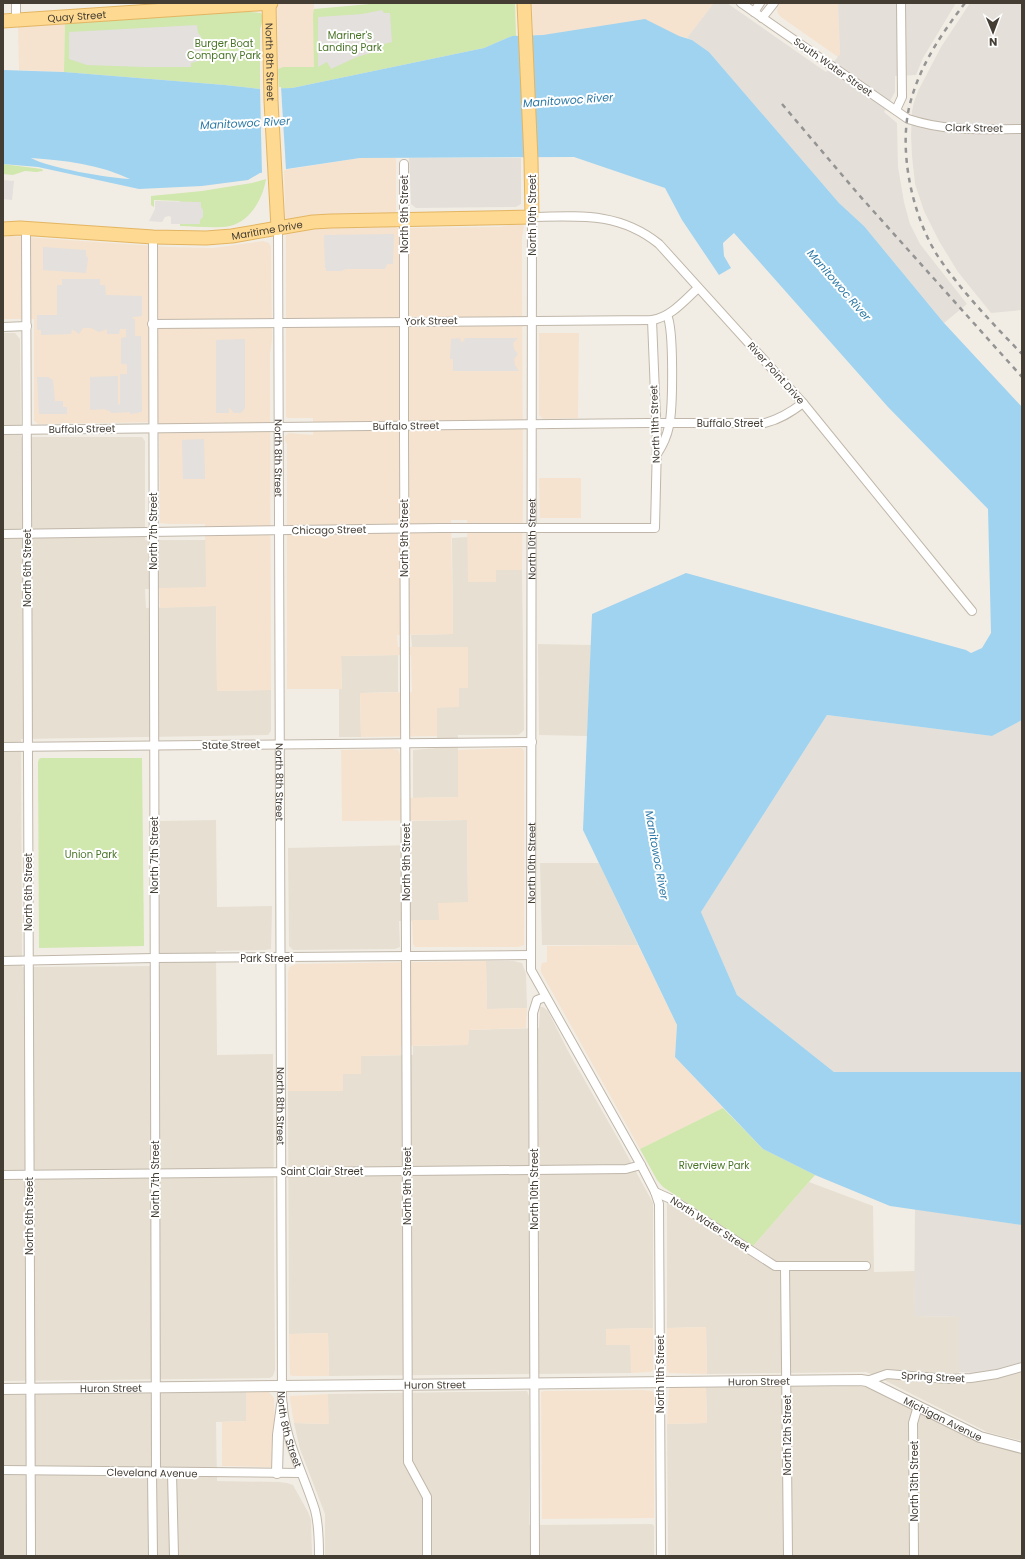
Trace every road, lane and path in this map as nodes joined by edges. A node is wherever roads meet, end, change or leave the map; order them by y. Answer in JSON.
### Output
{"nodes":[{"id":1,"x":16,"y":3,"type":"edge"},
{"id":2,"x":270,"y":3,"type":"edge"},
{"id":3,"x":524,"y":3,"type":"edge"},
{"id":4,"x":741,"y":3,"type":"edge"},
{"id":5,"x":760,"y":3,"type":"edge"},
{"id":6,"x":774,"y":3,"type":"edge"},
{"id":7,"x":901,"y":3,"type":"edge"},
{"id":8,"x":754,"y":12,"type":"junction"},
{"id":9,"x":762,"y":18,"type":"junction"},
{"id":10,"x":16,"y":19,"type":"junction"},
{"id":11,"x":3,"y":21,"type":"edge"},
{"id":12,"x":896,"y":110,"type":"junction"},
{"id":13,"x":927,"y":125,"type":"joint"},
{"id":14,"x":1022,"y":129,"type":"edge"},
{"id":15,"x":404,"y":164,"type":"dead end"},
{"id":16,"x":532,"y":217,"type":"junction"},
{"id":17,"x":404,"y":220,"type":"junction"},
{"id":18,"x":26,"y":228,"type":"junction"},
{"id":19,"x":278,"y":228,"type":"junction"},
{"id":20,"x":3,"y":229,"type":"edge"},
{"id":21,"x":152,"y":236,"type":"junction"},
{"id":22,"x":698,"y":288,"type":"junction"},
{"id":23,"x":667,"y":315,"type":"junction"},
{"id":24,"x":531,"y":320,"type":"junction"},
{"id":25,"x":652,"y":320,"type":"junction"},
{"id":26,"x":404,"y":321,"type":"junction"},
{"id":27,"x":278,"y":323,"type":"junction"},
{"id":28,"x":152,"y":324,"type":"junction"},
{"id":29,"x":26,"y":326,"type":"junction"},
{"id":30,"x":3,"y":327,"type":"edge"},
{"id":31,"x":803,"y":403,"type":"junction"},
{"id":32,"x":655,"y":423,"type":"junction"},
{"id":33,"x":670,"y":423,"type":"junction"},
{"id":34,"x":530,"y":424,"type":"junction"},
{"id":35,"x":404,"y":426,"type":"junction"},
{"id":36,"x":279,"y":427,"type":"junction"},
{"id":37,"x":153,"y":428,"type":"junction"},
{"id":38,"x":3,"y":430,"type":"edge"},
{"id":39,"x":27,"y":430,"type":"junction"},
{"id":40,"x":657,"y":455,"type":"junction"},
{"id":41,"x":531,"y":528,"type":"junction"},
{"id":42,"x":654,"y":528,"type":"joint"},
{"id":43,"x":404,"y":529,"type":"junction"},
{"id":44,"x":279,"y":530,"type":"junction"},
{"id":45,"x":152,"y":532,"type":"junction"},
{"id":46,"x":3,"y":534,"type":"edge"},
{"id":47,"x":27,"y":534,"type":"junction"},
{"id":48,"x":972,"y":611,"type":"dead end"},
{"id":49,"x":532,"y":742,"type":"junction"},
{"id":50,"x":280,"y":744,"type":"junction"},
{"id":51,"x":406,"y":744,"type":"junction"},
{"id":52,"x":154,"y":746,"type":"junction"},
{"id":53,"x":3,"y":747,"type":"edge"},
{"id":54,"x":28,"y":747,"type":"junction"},
{"id":55,"x":406,"y":956,"type":"junction"},
{"id":56,"x":531,"y":956,"type":"junction"},
{"id":57,"x":154,"y":958,"type":"junction"},
{"id":58,"x":280,"y":958,"type":"junction"},
{"id":59,"x":3,"y":961,"type":"edge"},
{"id":60,"x":28,"y":961,"type":"junction"},
{"id":61,"x":545,"y":997,"type":"junction"},
{"id":62,"x":642,"y":1165,"type":"junction"},
{"id":63,"x":534,"y":1169,"type":"junction"},
{"id":64,"x":281,"y":1171,"type":"junction"},
{"id":65,"x":407,"y":1171,"type":"junction"},
{"id":66,"x":155,"y":1173,"type":"junction"},
{"id":67,"x":3,"y":1175,"type":"edge"},
{"id":68,"x":29,"y":1175,"type":"junction"},
{"id":69,"x":655,"y":1192,"type":"junction"},
{"id":70,"x":866,"y":1266,"type":"dead end"},
{"id":71,"x":785,"y":1267,"type":"junction"},
{"id":72,"x":1022,"y":1367,"type":"edge"},
{"id":73,"x":786,"y":1380,"type":"junction"},
{"id":74,"x":867,"y":1380,"type":"junction"},
{"id":75,"x":660,"y":1382,"type":"junction"},
{"id":76,"x":534,"y":1383,"type":"junction"},
{"id":77,"x":282,"y":1386,"type":"junction"},
{"id":78,"x":408,"y":1386,"type":"junction"},
{"id":79,"x":156,"y":1387,"type":"junction"},
{"id":80,"x":3,"y":1389,"type":"edge"},
{"id":81,"x":30,"y":1389,"type":"junction"},
{"id":82,"x":282,"y":1405,"type":"junction"},
{"id":83,"x":918,"y":1406,"type":"junction"},
{"id":84,"x":1022,"y":1448,"type":"edge"},
{"id":85,"x":3,"y":1470,"type":"edge"},
{"id":86,"x":30,"y":1471,"type":"junction"},
{"id":87,"x":154,"y":1473,"type":"junction"},
{"id":88,"x":172,"y":1473,"type":"junction"},
{"id":89,"x":277,"y":1473,"type":"junction"},
{"id":90,"x":301,"y":1473,"type":"junction"},
{"id":91,"x":31,"y":1556,"type":"edge"},
{"id":92,"x":153,"y":1556,"type":"edge"},
{"id":93,"x":174,"y":1556,"type":"edge"},
{"id":94,"x":319,"y":1556,"type":"edge"},
{"id":95,"x":427,"y":1556,"type":"edge"},
{"id":96,"x":535,"y":1556,"type":"edge"},
{"id":97,"x":661,"y":1556,"type":"edge"},
{"id":98,"x":788,"y":1556,"type":"edge"},
{"id":99,"x":914,"y":1556,"type":"edge"}],
"edges":[{"from":1,"to":10,"type":"street"},
{"from":2,"to":10,"type":"main road","name":"Quay Street"},
{"from":2,"to":19,"type":"main road","name":"North 8th Street"},
{"from":3,"to":16,"type":"main road","name":"North 10th Street"},
{"from":4,"to":8,"type":"street","name":"South Water Street"},
{"from":5,"to":8,"type":"street"},
{"from":6,"to":9,"type":"street"},
{"from":7,"to":12,"type":"street"},
{"from":8,"to":9,"type":"street","name":"South Water Street"},
{"from":9,"to":12,"type":"street","name":"South Water Street"},
{"from":10,"to":11,"type":"main road","name":"Quay Street"},
{"from":12,"to":13,"type":"street","name":"South Water Street"},
{"from":13,"to":14,"type":"street","name":"Clark Street"},
{"from":15,"to":17,"type":"street","name":"North 9th Street"},
{"from":16,"to":17,"type":"main road","name":"Maritime Drive"},
{"from":16,"to":22,"type":"street","name":"River Point Drive"},
{"from":16,"to":24,"type":"street","name":"North 10th Street"},
{"from":17,"to":19,"type":"main road","name":"Maritime Drive"},
{"from":17,"to":26,"type":"street","name":"North 9th Street"},
{"from":18,"to":20,"type":"main road","name":"Maritime Drive"},
{"from":18,"to":21,"type":"main road","name":"Maritime Drive"},
{"from":18,"to":29,"type":"street","name":"North 6th Street"},
{"from":19,"to":21,"type":"main road","name":"Maritime Drive"},
{"from":19,"to":27,"type":"street","name":"North 8th Street"},
{"from":21,"to":28,"type":"street","name":"North 7th Street"},
{"from":22,"to":23,"type":"street","name":"York Street"},
{"from":22,"to":31,"type":"street","name":"River Point Drive"},
{"from":23,"to":25,"type":"street","name":"York Street"},
{"from":23,"to":33,"type":"street","name":"North 11th Street"},
{"from":24,"to":25,"type":"street","name":"York Street"},
{"from":24,"to":26,"type":"street","name":"York Street"},
{"from":24,"to":34,"type":"street","name":"North 10th Street"},
{"from":25,"to":32,"type":"street","name":"North 11th Street"},
{"from":26,"to":27,"type":"street","name":"York Street"},
{"from":26,"to":35,"type":"street","name":"North 9th Street"},
{"from":27,"to":28,"type":"street","name":"York Street"},
{"from":27,"to":36,"type":"street","name":"North 8th Street"},
{"from":28,"to":37,"type":"street","name":"North 7th Street"},
{"from":29,"to":30,"type":"street"},
{"from":29,"to":39,"type":"street","name":"North 6th Street"},
{"from":31,"to":33,"type":"street","name":"Buffalo Street"},
{"from":31,"to":48,"type":"street","name":"River Point Drive"},
{"from":32,"to":33,"type":"street","name":"Buffalo Street"},
{"from":32,"to":34,"type":"street","name":"Buffalo Street"},
{"from":32,"to":40,"type":"street","name":"North 11th Street"},
{"from":33,"to":40,"type":"street","name":"North 11th Street"},
{"from":34,"to":35,"type":"street","name":"Buffalo Street"},
{"from":34,"to":41,"type":"street","name":"North 10th Street"},
{"from":35,"to":36,"type":"street","name":"Buffalo Street"},
{"from":35,"to":43,"type":"street","name":"North 9th Street"},
{"from":36,"to":37,"type":"street","name":"Buffalo Street"},
{"from":36,"to":44,"type":"street","name":"North 8th Street"},
{"from":37,"to":39,"type":"street","name":"Buffalo Street"},
{"from":37,"to":45,"type":"street","name":"North 7th Street"},
{"from":38,"to":39,"type":"street","name":"Buffalo Street"},
{"from":39,"to":47,"type":"street","name":"North 6th Street"},
{"from":40,"to":42,"type":"street","name":"North 11th Street"},
{"from":41,"to":42,"type":"street","name":"Chicago Street"},
{"from":41,"to":43,"type":"street","name":"Chicago Street"},
{"from":41,"to":49,"type":"street","name":"North 10th Street"},
{"from":43,"to":44,"type":"street","name":"Chicago Street"},
{"from":43,"to":51,"type":"street","name":"North 9th Street"},
{"from":44,"to":45,"type":"street","name":"Chicago Street"},
{"from":44,"to":50,"type":"street","name":"North 8th Street"},
{"from":45,"to":47,"type":"street","name":"Chicago Street"},
{"from":45,"to":52,"type":"street","name":"North 7th Street"},
{"from":46,"to":47,"type":"street","name":"Chicago Street"},
{"from":47,"to":54,"type":"street","name":"North 6th Street"},
{"from":49,"to":51,"type":"street","name":"State Street"},
{"from":49,"to":56,"type":"street","name":"North 10th Street"},
{"from":50,"to":51,"type":"street","name":"State Street"},
{"from":50,"to":52,"type":"street","name":"State Street"},
{"from":50,"to":58,"type":"street","name":"North 8th Street"},
{"from":51,"to":55,"type":"street","name":"North 9th Street"},
{"from":52,"to":54,"type":"street","name":"State Street"},
{"from":52,"to":57,"type":"street","name":"North 7th Street"},
{"from":53,"to":54,"type":"street","name":"State Street"},
{"from":54,"to":60,"type":"street","name":"North 6th Street"},
{"from":55,"to":56,"type":"street","name":"Park Street"},
{"from":55,"to":58,"type":"street","name":"Park Street"},
{"from":55,"to":65,"type":"street","name":"North 9th Street"},
{"from":56,"to":61,"type":"street","name":"North 10th Street"},
{"from":57,"to":58,"type":"street","name":"Park Street"},
{"from":57,"to":60,"type":"street","name":"Park Street"},
{"from":57,"to":66,"type":"street","name":"North 7th Street"},
{"from":58,"to":64,"type":"street","name":"North 8th Street"},
{"from":59,"to":60,"type":"street","name":"Park Street"},
{"from":60,"to":68,"type":"street","name":"North 6th Street"},
{"from":61,"to":62,"type":"street"},
{"from":61,"to":63,"type":"street","name":"North 10th Street"},
{"from":62,"to":63,"type":"street","name":"Saint Clair Street"},
{"from":62,"to":69,"type":"street"},
{"from":63,"to":65,"type":"street","name":"Saint Clair Street"},
{"from":63,"to":76,"type":"street","name":"North 10th Street"},
{"from":64,"to":65,"type":"street","name":"Saint Clair Street"},
{"from":64,"to":66,"type":"street","name":"Saint Clair Street"},
{"from":64,"to":77,"type":"street","name":"North 8th Street"},
{"from":65,"to":78,"type":"street","name":"North 9th Street"},
{"from":66,"to":68,"type":"street","name":"Saint Clair Street"},
{"from":66,"to":79,"type":"street","name":"North 7th Street"},
{"from":67,"to":68,"type":"street","name":"Saint Clair Street"},
{"from":68,"to":81,"type":"street","name":"North 6th Street"},
{"from":69,"to":71,"type":"street","name":"North Water Street"},
{"from":69,"to":75,"type":"street","name":"North 11th Street"},
{"from":70,"to":71,"type":"street","name":"North Water Street"},
{"from":71,"to":73,"type":"street","name":"North 12th Street"},
{"from":72,"to":74,"type":"street","name":"Spring Street"},
{"from":73,"to":74,"type":"street","name":"Huron Street"},
{"from":73,"to":75,"type":"street","name":"Huron Street"},
{"from":73,"to":98,"type":"street","name":"North 12th Street"},
{"from":74,"to":83,"type":"street","name":"Michigan Avenue"},
{"from":75,"to":76,"type":"street","name":"Huron Street"},
{"from":75,"to":97,"type":"street","name":"North 11th Street"},
{"from":76,"to":78,"type":"street","name":"Huron Street"},
{"from":76,"to":96,"type":"street","name":"North 10th Street"},
{"from":77,"to":78,"type":"street","name":"Huron Street"},
{"from":77,"to":79,"type":"street","name":"Huron Street"},
{"from":77,"to":82,"type":"street","name":"North 8th Street"},
{"from":78,"to":95,"type":"street","name":"North 9th Street"},
{"from":79,"to":81,"type":"street","name":"Huron Street"},
{"from":79,"to":87,"type":"street","name":"North 7th Street"},
{"from":80,"to":81,"type":"street","name":"Huron Street"},
{"from":81,"to":86,"type":"street","name":"North 6th Street"},
{"from":82,"to":89,"type":"street"},
{"from":82,"to":90,"type":"street","name":"North 8th Street"},
{"from":83,"to":84,"type":"street","name":"Michigan Avenue"},
{"from":83,"to":99,"type":"street","name":"North 13th Street"},
{"from":85,"to":86,"type":"street","name":"Cleveland Avenue"},
{"from":86,"to":87,"type":"street","name":"Cleveland Avenue"},
{"from":86,"to":91,"type":"street","name":"North 6th Street"},
{"from":87,"to":88,"type":"street","name":"Cleveland Avenue"},
{"from":87,"to":92,"type":"street","name":"North 7th Street"},
{"from":88,"to":89,"type":"street","name":"Cleveland Avenue"},
{"from":88,"to":93,"type":"street"},
{"from":89,"to":90,"type":"street","name":"Cleveland Avenue"},
{"from":90,"to":94,"type":"street","name":"North 8th Street"}]}
